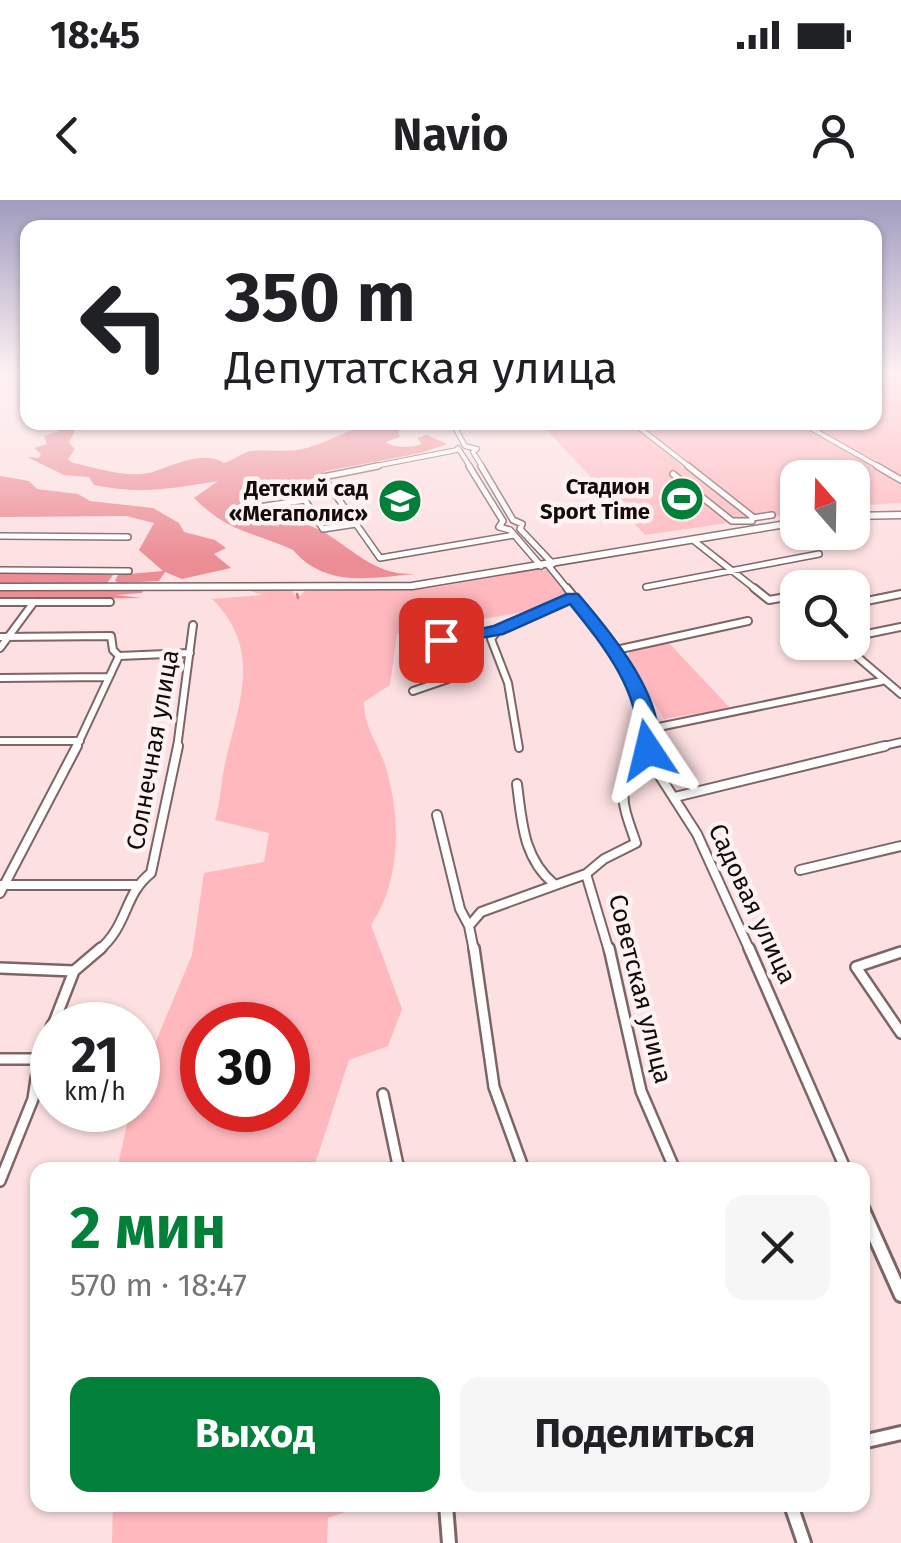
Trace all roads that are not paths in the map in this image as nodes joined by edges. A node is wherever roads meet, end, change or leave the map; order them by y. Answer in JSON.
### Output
{"nodes":[{"id":1,"x":458,"y":435,"type":"edge"},
{"id":2,"x":648,"y":435,"type":"edge"},
{"id":3,"x":822,"y":435,"type":"edge"},
{"id":4,"x":465,"y":450,"type":"junction"},
{"id":5,"x":673,"y":474,"type":"dead end"},
{"id":6,"x":901,"y":480,"type":"edge"},
{"id":7,"x":259,"y":507,"type":"dead end"},
{"id":8,"x":772,"y":515,"type":"dead end"},
{"id":9,"x":901,"y":515,"type":"edge"},
{"id":10,"x":870,"y":516,"type":"edge"},
{"id":11,"x":513,"y":520,"type":"junction"},
{"id":12,"x":753,"y":520,"type":"junction"},
{"id":13,"x":503,"y":521,"type":"junction"},
{"id":14,"x":356,"y":524,"type":"junction"},
{"id":15,"x":780,"y":525,"type":"edge"},
{"id":16,"x":760,"y":528,"type":"junction"},
{"id":17,"x":520,"y":529,"type":"junction"},
{"id":18,"x":512,"y":533,"type":"junction"},
{"id":19,"x":0,"y":536,"type":"edge"},
{"id":20,"x":128,"y":537,"type":"dead end"},
{"id":21,"x":692,"y":540,"type":"junction"},
{"id":22,"x":819,"y":554,"type":"dead end"},
{"id":23,"x":547,"y":565,"type":"junction"},
{"id":24,"x":0,"y":570,"type":"edge"},
{"id":25,"x":129,"y":571,"type":"dead end"},
{"id":26,"x":732,"y":571,"type":"junction"},
{"id":27,"x":0,"y":587,"type":"edge"},
{"id":28,"x":646,"y":587,"type":"dead end"},
{"id":29,"x":901,"y":594,"type":"edge"},
{"id":30,"x":573,"y":597,"type":"junction"},
{"id":31,"x":780,"y":598,"type":"edge"},
{"id":32,"x":870,"y":600,"type":"edge"},
{"id":33,"x":0,"y":602,"type":"edge"},
{"id":34,"x":34,"y":602,"type":"junction"},
{"id":35,"x":110,"y":602,"type":"dead end"},
{"id":36,"x":748,"y":621,"type":"dead end"},
{"id":37,"x":194,"y":625,"type":"dead end"},
{"id":38,"x":901,"y":627,"type":"edge"},
{"id":39,"x":498,"y":630,"type":"junction"},
{"id":40,"x":870,"y":634,"type":"edge"},
{"id":41,"x":4,"y":637,"type":"edge"},
{"id":42,"x":0,"y":648,"type":"edge"},
{"id":43,"x":616,"y":650,"type":"junction"},
{"id":44,"x":190,"y":653,"type":"junction"},
{"id":45,"x":120,"y":656,"type":"junction"},
{"id":46,"x":859,"y":660,"type":"edge"},
{"id":47,"x":109,"y":677,"type":"junction"},
{"id":48,"x":0,"y":678,"type":"edge"},
{"id":49,"x":882,"y":681,"type":"junction"},
{"id":50,"x":414,"y":691,"type":"dead end"},
{"id":51,"x":901,"y":694,"type":"edge"},
{"id":52,"x":649,"y":729,"type":"junction"},
{"id":53,"x":0,"y":740,"type":"edge"},
{"id":54,"x":80,"y":741,"type":"junction"},
{"id":55,"x":901,"y":742,"type":"edge"},
{"id":56,"x":519,"y":749,"type":"dead end"},
{"id":57,"x":648,"y":750,"type":"junction"},
{"id":58,"x":517,"y":784,"type":"dead end"},
{"id":59,"x":675,"y":798,"type":"junction"},
{"id":60,"x":437,"y":814,"type":"dead end"},
{"id":61,"x":901,"y":846,"type":"edge"},
{"id":62,"x":800,"y":870,"type":"dead end"},
{"id":63,"x":586,"y":874,"type":"junction"},
{"id":64,"x":554,"y":884,"type":"junction"},
{"id":65,"x":136,"y":885,"type":"junction"},
{"id":66,"x":1,"y":888,"type":"edge"},
{"id":67,"x":468,"y":926,"type":"junction"},
{"id":68,"x":901,"y":952,"type":"edge"},
{"id":69,"x":0,"y":968,"type":"edge"},
{"id":70,"x":74,"y":971,"type":"junction"},
{"id":71,"x":62,"y":1002,"type":"edge"},
{"id":72,"x":901,"y":1033,"type":"edge"},
{"id":73,"x":0,"y":1059,"type":"edge"},
{"id":74,"x":30,"y":1059,"type":"edge"},
{"id":75,"x":383,"y":1094,"type":"dead end"},
{"id":76,"x":30,"y":1106,"type":"edge"},
{"id":77,"x":396,"y":1162,"type":"edge"},
{"id":78,"x":521,"y":1162,"type":"edge"},
{"id":79,"x":671,"y":1162,"type":"edge"},
{"id":80,"x":843,"y":1162,"type":"edge"},
{"id":81,"x":1,"y":1177,"type":"edge"},
{"id":82,"x":870,"y":1226,"type":"edge"},
{"id":83,"x":901,"y":1295,"type":"edge"},
{"id":84,"x":901,"y":1433,"type":"edge"},
{"id":85,"x":870,"y":1440,"type":"edge"},
{"id":86,"x":447,"y":1512,"type":"edge"},
{"id":87,"x":793,"y":1512,"type":"edge"},
{"id":88,"x":449,"y":1543,"type":"edge"},
{"id":89,"x":804,"y":1543,"type":"edge"}],
"edges":[{"from":1,"to":4,"type":"street"},
{"from":2,"to":12,"type":"street"},
{"from":3,"to":6,"type":"street"},
{"from":4,"to":11,"type":"street"},
{"from":4,"to":13,"type":"street"},
{"from":4,"to":14,"type":"street"},
{"from":5,"to":12,"type":"street"},
{"from":7,"to":14,"type":"street"},
{"from":8,"to":12,"type":"street"},
{"from":9,"to":10,"type":"main road"},
{"from":11,"to":13,"type":"street"},
{"from":11,"to":17,"type":"street"},
{"from":12,"to":16,"type":"street"},
{"from":13,"to":18,"type":"street"},
{"from":14,"to":18,"type":"street"},
{"from":15,"to":16,"type":"main road"},
{"from":16,"to":21,"type":"main road"},
{"from":17,"to":18,"type":"street"},
{"from":17,"to":23,"type":"street"},
{"from":18,"to":23,"type":"street"},
{"from":19,"to":20,"type":"street"},
{"from":21,"to":23,"type":"main road"},
{"from":21,"to":26,"type":"street"},
{"from":22,"to":26,"type":"street"},
{"from":23,"to":27,"type":"main road"},
{"from":23,"to":30,"type":"street"},
{"from":24,"to":25,"type":"street"},
{"from":26,"to":28,"type":"street"},
{"from":26,"to":31,"type":"street"},
{"from":29,"to":32,"type":"street"},
{"from":30,"to":39,"type":"street"},
{"from":30,"to":43,"type":"street"},
{"from":33,"to":34,"type":"street"},
{"from":34,"to":35,"type":"street"},
{"from":34,"to":41,"type":"street"},
{"from":36,"to":43,"type":"street"},
{"from":37,"to":44,"type":"street","name":"Солнечная улица"},
{"from":38,"to":40,"type":"street"},
{"from":39,"to":50,"type":"street"},
{"from":39,"to":56,"type":"street"},
{"from":41,"to":42,"type":"street"},
{"from":41,"to":45,"type":"street"},
{"from":43,"to":52,"type":"street"},
{"from":44,"to":45,"type":"street"},
{"from":44,"to":65,"type":"street","name":"Солнечная улица"},
{"from":45,"to":47,"type":"street"},
{"from":46,"to":49,"type":"street"},
{"from":47,"to":48,"type":"street"},
{"from":47,"to":54,"type":"street"},
{"from":49,"to":51,"type":"street"},
{"from":49,"to":52,"type":"street"},
{"from":52,"to":57,"type":"street"},
{"from":53,"to":54,"type":"street"},
{"from":54,"to":66,"type":"street"},
{"from":55,"to":59,"type":"street"},
{"from":57,"to":59,"type":"street","name":"Садовая улица"},
{"from":57,"to":63,"type":"street"},
{"from":58,"to":64,"type":"street"},
{"from":59,"to":80,"type":"street","name":"Садовая улица"},
{"from":60,"to":67,"type":"street"},
{"from":61,"to":62,"type":"street"},
{"from":63,"to":64,"type":"street"},
{"from":63,"to":79,"type":"street","name":"Советская улица"},
{"from":64,"to":67,"type":"street"},
{"from":65,"to":66,"type":"street"},
{"from":65,"to":70,"type":"street","name":"Солнечная улица"},
{"from":67,"to":78,"type":"street"},
{"from":68,"to":72,"type":"street"},
{"from":69,"to":70,"type":"street"},
{"from":70,"to":71,"type":"street","name":"Солнечная улица"},
{"from":73,"to":74,"type":"street"},
{"from":75,"to":77,"type":"street"},
{"from":76,"to":81,"type":"street","name":"Солнечная улица"},
{"from":82,"to":83,"type":"street"},
{"from":84,"to":85,"type":"street"},
{"from":86,"to":88,"type":"street"},
{"from":87,"to":89,"type":"street"}]}
